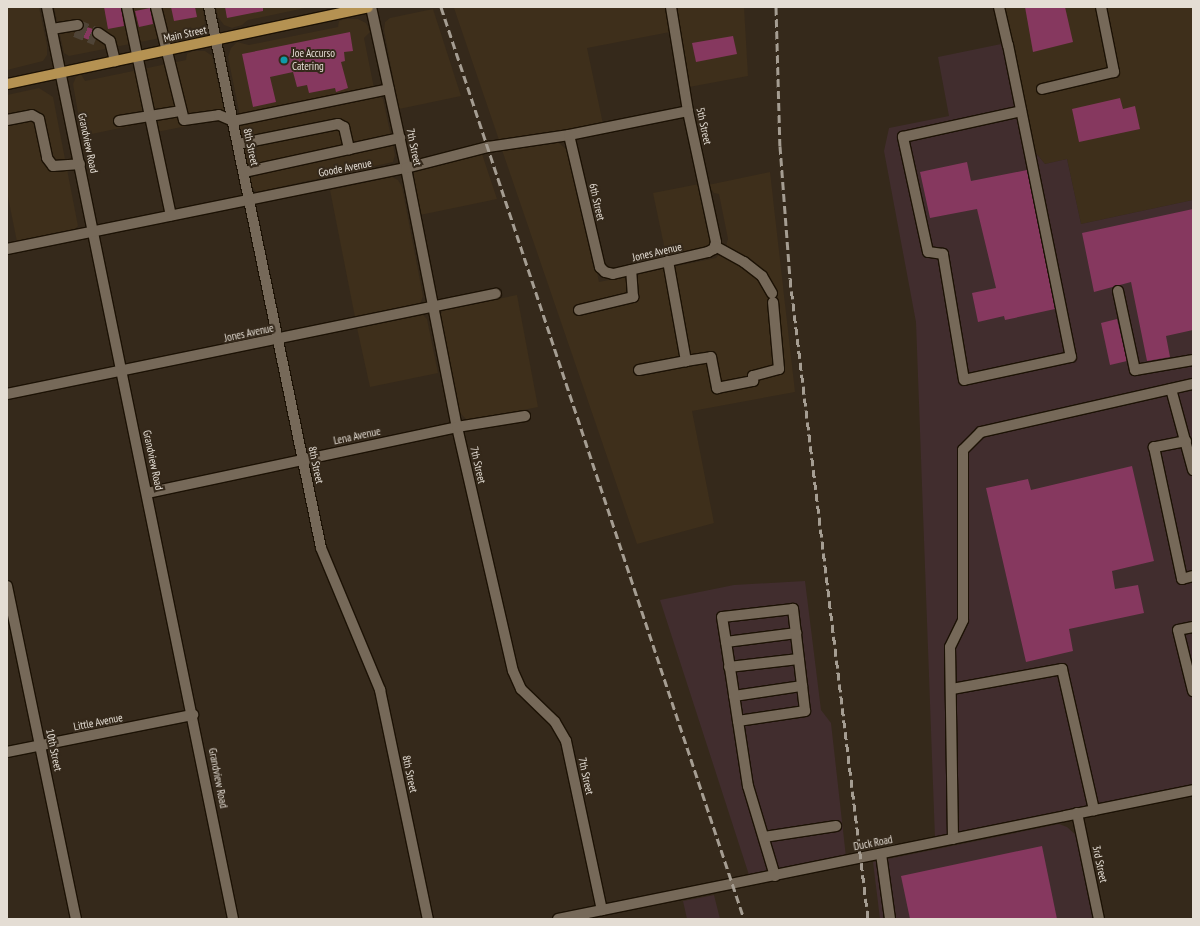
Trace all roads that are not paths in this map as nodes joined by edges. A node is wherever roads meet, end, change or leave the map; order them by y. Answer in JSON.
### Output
{"nodes":[{"id":1,"x":47,"y":7,"type":"edge"},
{"id":2,"x":127,"y":7,"type":"edge"},
{"id":3,"x":156,"y":7,"type":"edge"},
{"id":4,"x":209,"y":7,"type":"edge"},
{"id":5,"x":368,"y":7,"type":"edge"},
{"id":6,"x":371,"y":7,"type":"edge"},
{"id":7,"x":671,"y":7,"type":"edge"},
{"id":8,"x":1000,"y":7,"type":"edge"},
{"id":9,"x":1101,"y":7,"type":"edge"},
{"id":10,"x":73,"y":28,"type":"tunnel mouth"},
{"id":11,"x":52,"y":29,"type":"junction"},
{"id":12,"x":96,"y":37,"type":"tunnel mouth"},
{"id":13,"x":216,"y":40,"type":"junction"},
{"id":14,"x":166,"y":50,"type":"junction"},
{"id":15,"x":138,"y":56,"type":"junction"},
{"id":16,"x":114,"y":61,"type":"junction"},
{"id":17,"x":61,"y":73,"type":"junction"},
{"id":18,"x":7,"y":84,"type":"edge"},
{"id":19,"x":1042,"y":89,"type":"dead end"},
{"id":20,"x":389,"y":90,"type":"junction"},
{"id":21,"x":181,"y":111,"type":"junction"},
{"id":22,"x":688,"y":111,"type":"junction"},
{"id":23,"x":1021,"y":111,"type":"junction"},
{"id":24,"x":152,"y":116,"type":"junction"},
{"id":25,"x":7,"y":120,"type":"edge"},
{"id":26,"x":119,"y":121,"type":"dead end"},
{"id":27,"x":233,"y":121,"type":"junction"},
{"id":28,"x":569,"y":135,"type":"junction"},
{"id":29,"x":400,"y":138,"type":"junction"},
{"id":30,"x":238,"y":144,"type":"junction"},
{"id":31,"x":349,"y":149,"type":"junction"},
{"id":32,"x":80,"y":164,"type":"junction"},
{"id":33,"x":406,"y":168,"type":"junction"},
{"id":34,"x":244,"y":172,"type":"junction"},
{"id":35,"x":250,"y":198,"type":"junction"},
{"id":36,"x":171,"y":215,"type":"junction"},
{"id":37,"x":94,"y":231,"type":"junction"},
{"id":38,"x":714,"y":247,"type":"junction"},
{"id":39,"x":7,"y":249,"type":"edge"},
{"id":40,"x":668,"y":262,"type":"junction"},
{"id":41,"x":631,"y":270,"type":"junction"},
{"id":42,"x":605,"y":272,"type":"joint"},
{"id":43,"x":1118,"y":291,"type":"dead end"},
{"id":44,"x":496,"y":294,"type":"dead end"},
{"id":45,"x":432,"y":308,"type":"junction"},
{"id":46,"x":579,"y":310,"type":"dead end"},
{"id":47,"x":278,"y":339,"type":"junction"},
{"id":48,"x":1193,"y":360,"type":"edge"},
{"id":49,"x":686,"y":361,"type":"junction"},
{"id":50,"x":639,"y":370,"type":"dead end"},
{"id":51,"x":121,"y":372,"type":"junction"},
{"id":52,"x":1193,"y":384,"type":"edge"},
{"id":53,"x":1171,"y":389,"type":"junction"},
{"id":54,"x":7,"y":394,"type":"edge"},
{"id":55,"x":525,"y":416,"type":"dead end"},
{"id":56,"x":457,"y":427,"type":"junction"},
{"id":57,"x":1186,"y":440,"type":"junction"},
{"id":58,"x":303,"y":460,"type":"junction"},
{"id":59,"x":1193,"y":470,"type":"edge"},
{"id":60,"x":148,"y":493,"type":"junction"},
{"id":61,"x":1193,"y":576,"type":"edge"},
{"id":62,"x":7,"y":586,"type":"edge"},
{"id":63,"x":1193,"y":626,"type":"edge"},
{"id":64,"x":796,"y":633,"type":"junction"},
{"id":65,"x":726,"y":642,"type":"junction"},
{"id":66,"x":799,"y":659,"type":"junction"},
{"id":67,"x":730,"y":667,"type":"junction"},
{"id":68,"x":802,"y":686,"type":"junction"},
{"id":69,"x":952,"y":689,"type":"junction"},
{"id":70,"x":1193,"y":691,"type":"edge"},
{"id":71,"x":734,"y":696,"type":"junction"},
{"id":72,"x":193,"y":715,"type":"junction"},
{"id":73,"x":738,"y":721,"type":"junction"},
{"id":74,"x":41,"y":745,"type":"junction"},
{"id":75,"x":7,"y":752,"type":"edge"},
{"id":76,"x":1193,"y":790,"type":"edge"},
{"id":77,"x":1094,"y":810,"type":"junction"},
{"id":78,"x":1077,"y":813,"type":"junction"},
{"id":79,"x":836,"y":826,"type":"dead end"},
{"id":80,"x":764,"y":837,"type":"junction"},
{"id":81,"x":953,"y":839,"type":"junction"},
{"id":82,"x":881,"y":854,"type":"junction"},
{"id":83,"x":775,"y":876,"type":"junction"},
{"id":84,"x":602,"y":910,"type":"junction"},
{"id":85,"x":76,"y":919,"type":"edge"},
{"id":86,"x":234,"y":919,"type":"edge"},
{"id":87,"x":428,"y":919,"type":"edge"},
{"id":88,"x":558,"y":919,"type":"edge"},
{"id":89,"x":890,"y":919,"type":"edge"},
{"id":90,"x":1099,"y":919,"type":"edge"}],
"edges":[{"from":1,"to":11,"type":"street","name":"Grandview Road"},
{"from":2,"to":15,"type":"street"},
{"from":3,"to":14,"type":"street"},
{"from":4,"to":13,"type":"street","name":"8th Street"},
{"from":5,"to":13,"type":"main road","name":"Main Street"},
{"from":6,"to":20,"type":"street","name":"7th Street"},
{"from":7,"to":22,"type":"street","name":"5th Street"},
{"from":8,"to":23,"type":"street"},
{"from":9,"to":19,"type":"street"},
{"from":10,"to":11,"type":"street"},
{"from":11,"to":17,"type":"street","name":"Grandview Road"},
{"from":12,"to":16,"type":"street"},
{"from":13,"to":14,"type":"main road","name":"Main Street"},
{"from":13,"to":27,"type":"street","name":"8th Street"},
{"from":14,"to":15,"type":"main road","name":"Main Street"},
{"from":14,"to":21,"type":"street"},
{"from":15,"to":16,"type":"main road","name":"Main Street"},
{"from":15,"to":24,"type":"street"},
{"from":16,"to":17,"type":"main road","name":"Main Street"},
{"from":17,"to":18,"type":"main road","name":"Main Street"},
{"from":17,"to":32,"type":"street","name":"Grandview Road"},
{"from":20,"to":27,"type":"street"},
{"from":20,"to":29,"type":"street","name":"7th Street"},
{"from":21,"to":24,"type":"street"},
{"from":21,"to":27,"type":"street"},
{"from":22,"to":28,"type":"street","name":"Goode Avenue"},
{"from":22,"to":38,"type":"street","name":"5th Street"},
{"from":23,"to":23,"type":"street"},
{"from":24,"to":26,"type":"street"},
{"from":24,"to":36,"type":"street"},
{"from":25,"to":32,"type":"street"},
{"from":27,"to":30,"type":"street","name":"8th Street"},
{"from":28,"to":33,"type":"street","name":"Goode Avenue"},
{"from":28,"to":42,"type":"street","name":"6th Street"},
{"from":29,"to":31,"type":"street"},
{"from":29,"to":33,"type":"street","name":"7th Street"},
{"from":30,"to":31,"type":"street"},
{"from":30,"to":34,"type":"street","name":"8th Street"},
{"from":31,"to":34,"type":"street"},
{"from":32,"to":37,"type":"street","name":"Grandview Road"},
{"from":33,"to":35,"type":"street","name":"Goode Avenue"},
{"from":33,"to":45,"type":"street","name":"7th Street"},
{"from":34,"to":35,"type":"street","name":"8th Street"},
{"from":35,"to":36,"type":"street","name":"Goode Avenue"},
{"from":35,"to":47,"type":"street","name":"8th Street"},
{"from":36,"to":37,"type":"street","name":"Goode Avenue"},
{"from":37,"to":39,"type":"street","name":"Goode Avenue"},
{"from":37,"to":51,"type":"street","name":"Grandview Road"},
{"from":38,"to":40,"type":"street","name":"Jones Avenue"},
{"from":38,"to":49,"type":"street"},
{"from":40,"to":41,"type":"street","name":"Jones Avenue"},
{"from":40,"to":49,"type":"street"},
{"from":41,"to":42,"type":"street","name":"Jones Avenue"},
{"from":41,"to":46,"type":"street"},
{"from":43,"to":48,"type":"street"},
{"from":44,"to":45,"type":"street","name":"Jones Avenue"},
{"from":45,"to":47,"type":"street","name":"Jones Avenue"},
{"from":45,"to":56,"type":"street","name":"7th Street"},
{"from":47,"to":51,"type":"street","name":"Jones Avenue"},
{"from":47,"to":58,"type":"street","name":"8th Street"},
{"from":49,"to":50,"type":"street"},
{"from":51,"to":54,"type":"street","name":"Jones Avenue"},
{"from":51,"to":60,"type":"street","name":"Grandview Road"},
{"from":52,"to":53,"type":"street"},
{"from":53,"to":57,"type":"street"},
{"from":53,"to":69,"type":"street"},
{"from":55,"to":56,"type":"street","name":"Lena Avenue"},
{"from":56,"to":58,"type":"street","name":"Lena Avenue"},
{"from":56,"to":84,"type":"street","name":"7th Street"},
{"from":57,"to":59,"type":"street"},
{"from":57,"to":61,"type":"street"},
{"from":58,"to":60,"type":"street","name":"Lena Avenue"},
{"from":58,"to":87,"type":"street","name":"8th Street"},
{"from":60,"to":72,"type":"street","name":"Grandview Road"},
{"from":62,"to":74,"type":"street","name":"10th Street"},
{"from":63,"to":70,"type":"street"},
{"from":64,"to":65,"type":"street"},
{"from":64,"to":65,"type":"street"},
{"from":64,"to":66,"type":"street"},
{"from":65,"to":67,"type":"street"},
{"from":66,"to":67,"type":"street"},
{"from":66,"to":68,"type":"street"},
{"from":67,"to":71,"type":"street"},
{"from":68,"to":71,"type":"street"},
{"from":68,"to":73,"type":"street"},
{"from":69,"to":77,"type":"street"},
{"from":69,"to":81,"type":"street"},
{"from":71,"to":73,"type":"street"},
{"from":72,"to":74,"type":"street","name":"Little Avenue"},
{"from":72,"to":86,"type":"street","name":"Grandview Road"},
{"from":73,"to":80,"type":"street"},
{"from":74,"to":75,"type":"street","name":"Little Avenue"},
{"from":74,"to":85,"type":"street","name":"10th Street"},
{"from":76,"to":77,"type":"street","name":"Duck Road"},
{"from":77,"to":78,"type":"street","name":"Duck Road"},
{"from":78,"to":81,"type":"street","name":"Duck Road"},
{"from":78,"to":90,"type":"street","name":"3rd Street"},
{"from":79,"to":80,"type":"street"},
{"from":80,"to":83,"type":"street"},
{"from":81,"to":82,"type":"street","name":"Duck Road"},
{"from":82,"to":83,"type":"street","name":"Duck Road"},
{"from":82,"to":89,"type":"street"},
{"from":83,"to":84,"type":"street","name":"Duck Road"},
{"from":84,"to":88,"type":"street","name":"Duck Road"}]}
